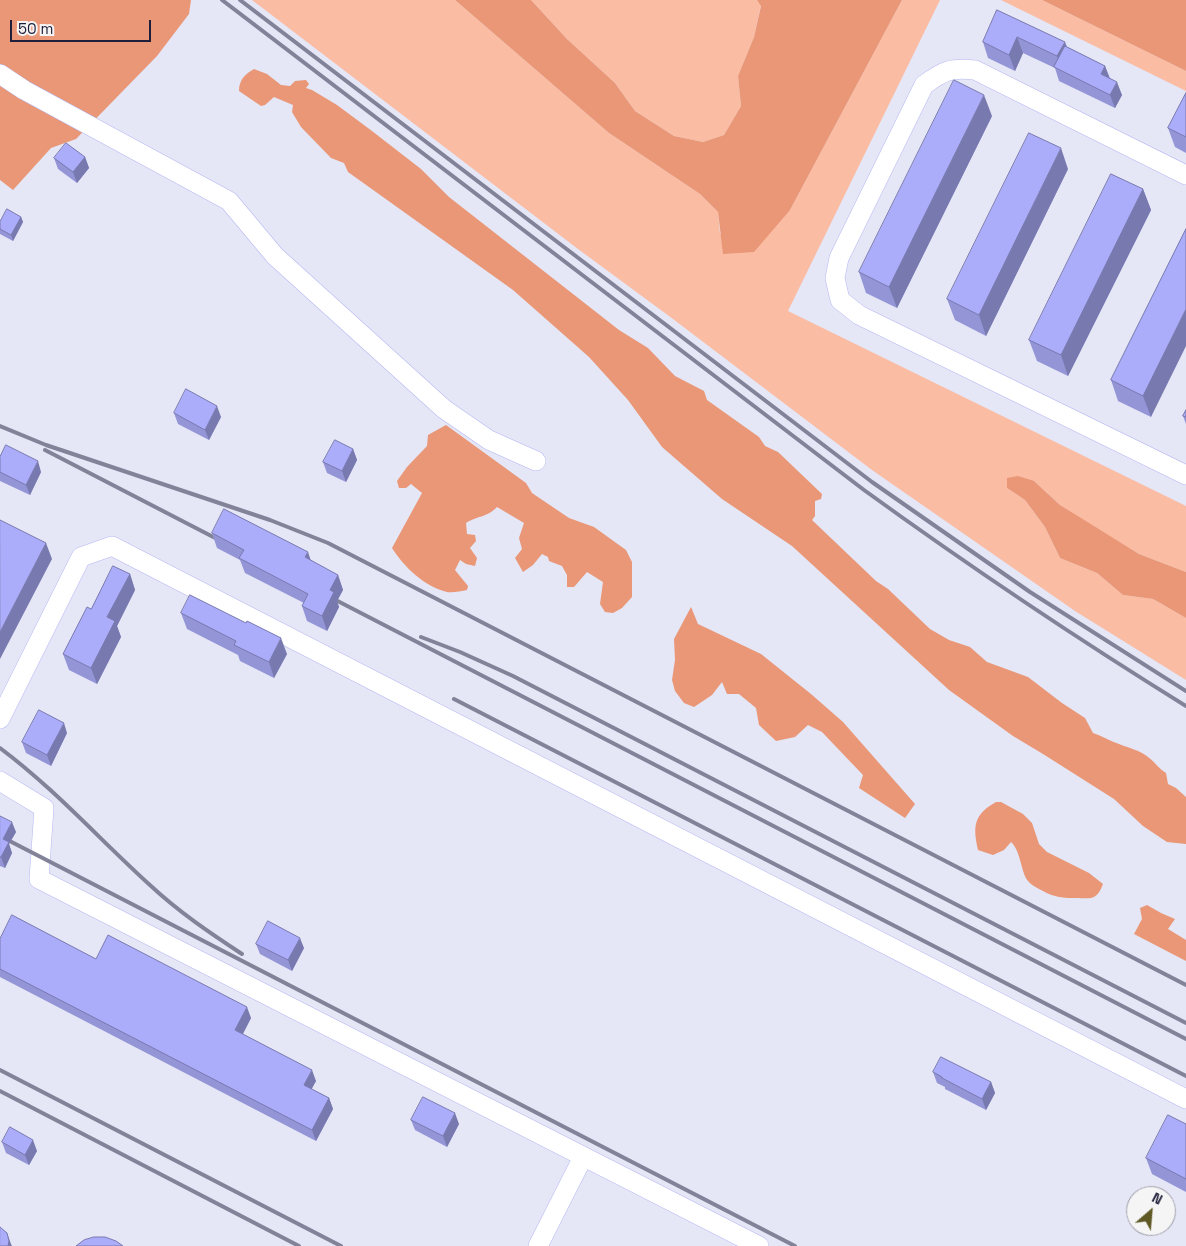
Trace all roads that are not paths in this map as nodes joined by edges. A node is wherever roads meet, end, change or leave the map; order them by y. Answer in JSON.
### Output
{"nodes":[{"id":1,"x":0,"y":74,"type":"edge"},
{"id":2,"x":1186,"y":175,"type":"edge"},
{"id":3,"x":536,"y":461,"type":"dead end"},
{"id":4,"x":1186,"y":475,"type":"edge"},
{"id":5,"x":0,"y":719,"type":"edge"},
{"id":6,"x":0,"y":782,"type":"edge"},
{"id":7,"x":1186,"y":1098,"type":"edge"},
{"id":8,"x":583,"y":1156,"type":"junction"},
{"id":9,"x":538,"y":1246,"type":"edge"},
{"id":10,"x":758,"y":1246,"type":"edge"}],
"edges":[{"from":1,"to":3,"type":"lane"},
{"from":2,"to":4,"type":"lane"},
{"from":5,"to":7,"type":"lane"},
{"from":6,"to":8,"type":"lane"},
{"from":8,"to":9,"type":"lane"},
{"from":8,"to":10,"type":"lane"}]}
